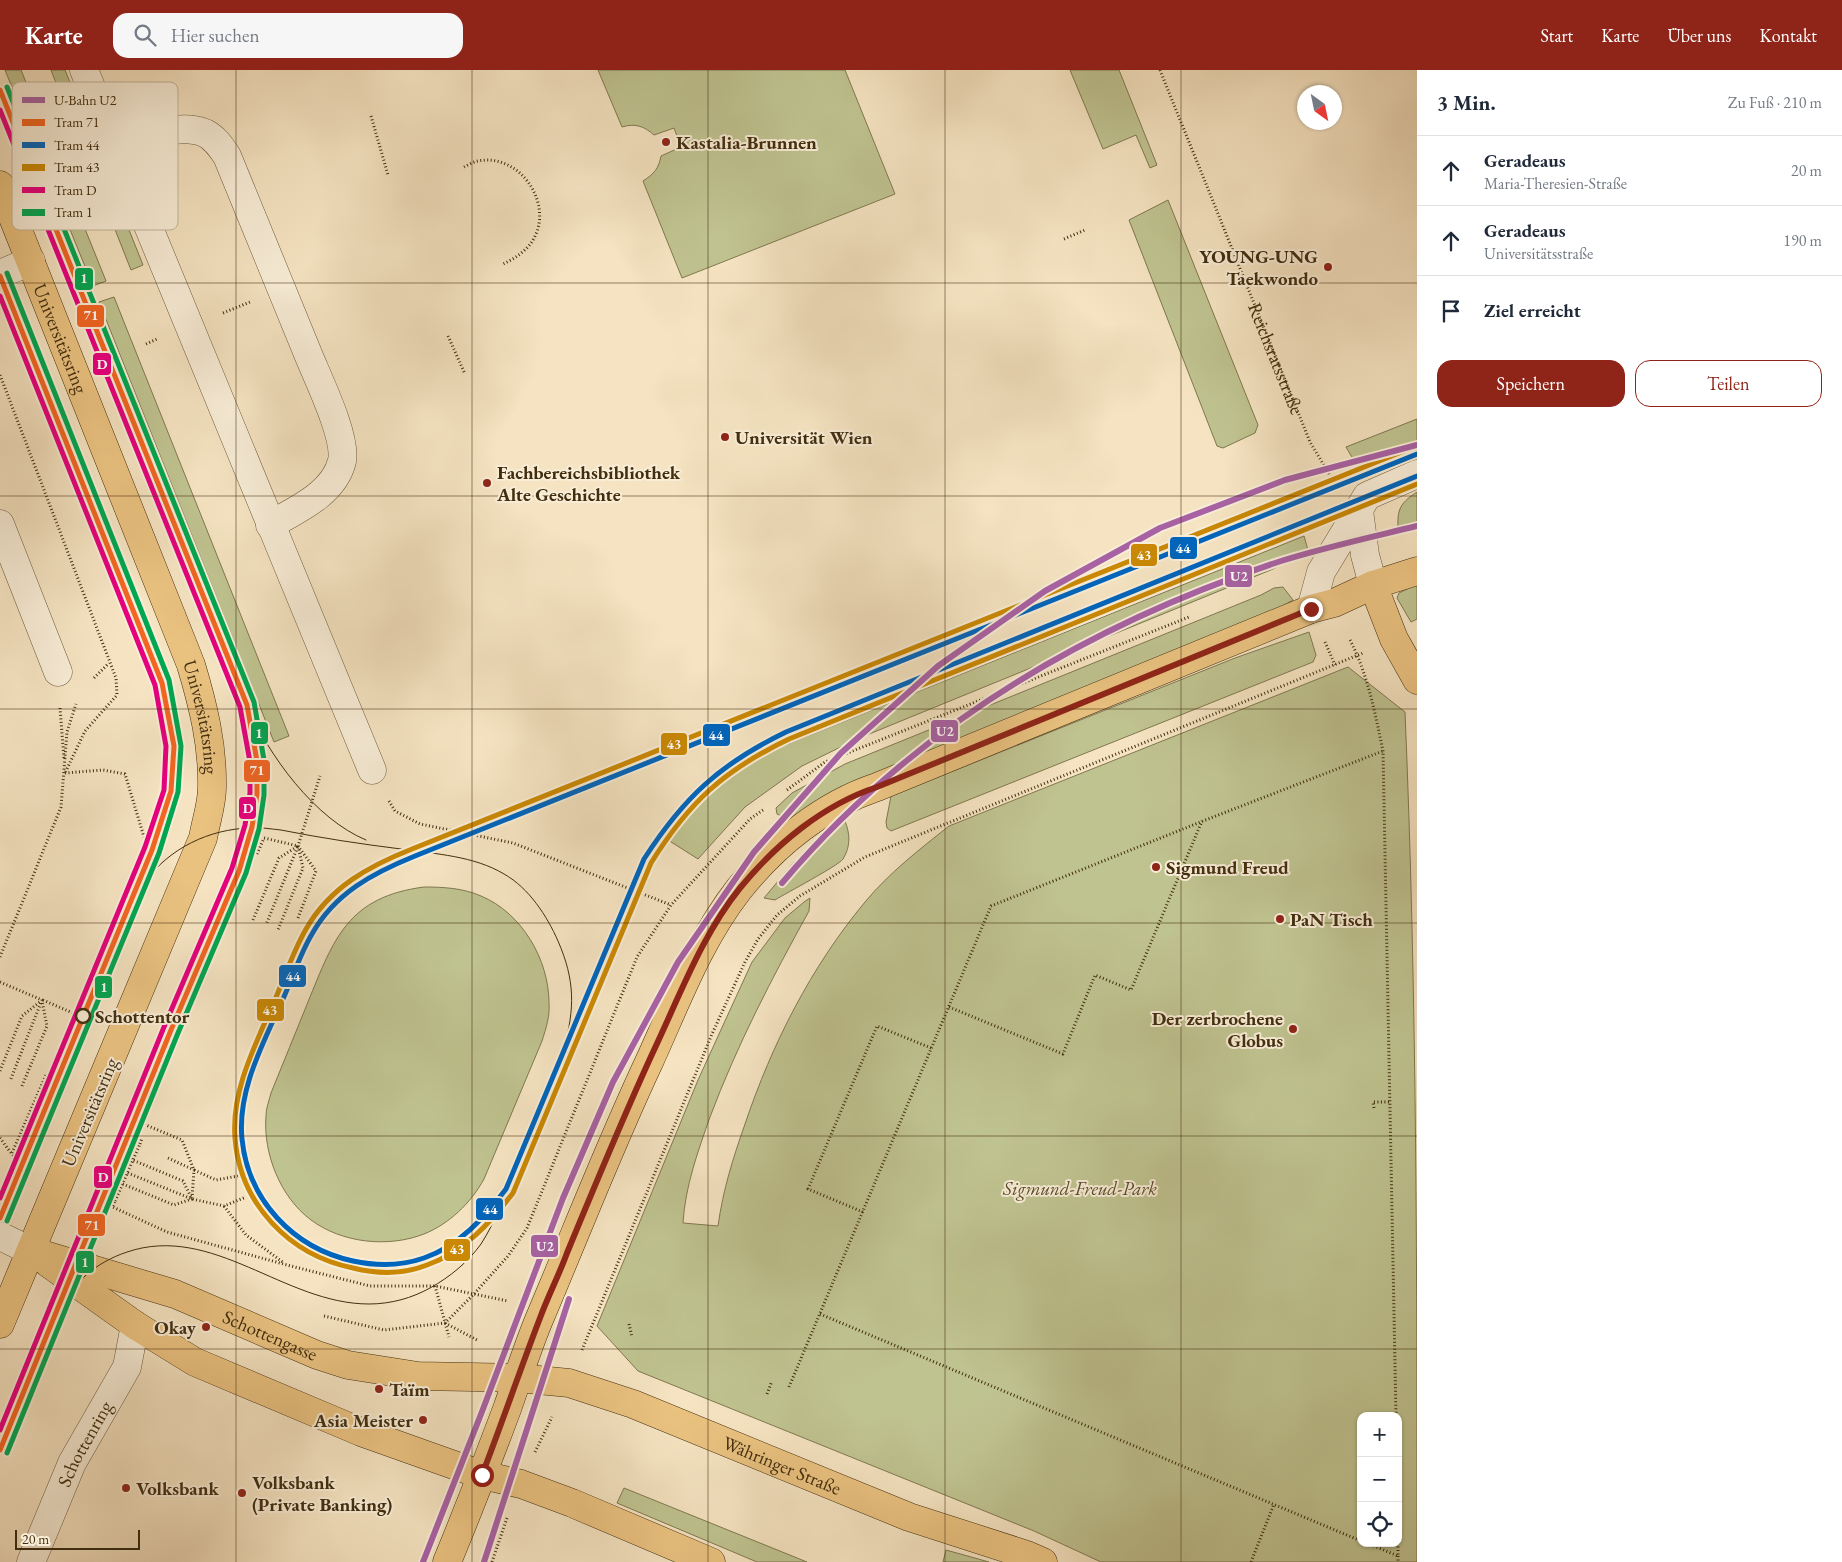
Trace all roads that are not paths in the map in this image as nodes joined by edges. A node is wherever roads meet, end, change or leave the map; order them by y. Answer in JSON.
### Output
{"nodes":[{"id":1,"x":84,"y":70,"type":"edge"},
{"id":2,"x":89,"y":82,"type":"edge"},
{"id":3,"x":178,"y":130,"type":"edge"},
{"id":4,"x":0,"y":185,"type":"edge"},
{"id":5,"x":12,"y":215,"type":"edge"},
{"id":6,"x":18,"y":230,"type":"edge"},
{"id":7,"x":150,"y":230,"type":"edge"},
{"id":8,"x":31,"y":262,"type":"junction"},
{"id":9,"x":0,"y":274,"type":"edge"},
{"id":10,"x":1417,"y":474,"type":"edge"},
{"id":11,"x":1359,"y":511,"type":"junction"},
{"id":12,"x":0,"y":524,"type":"edge"},
{"id":13,"x":270,"y":525,"type":"junction"},
{"id":14,"x":1417,"y":571,"type":"edge"},
{"id":15,"x":1373,"y":585,"type":"junction"},
{"id":16,"x":1311,"y":609,"type":"junction"},
{"id":17,"x":58,"y":672,"type":"road end"},
{"id":18,"x":1417,"y":680,"type":"edge"},
{"id":19,"x":372,"y":770,"type":"road end"},
{"id":20,"x":0,"y":1236,"type":"edge"},
{"id":21,"x":31,"y":1251,"type":"junction"},
{"id":22,"x":0,"y":1324,"type":"edge"},
{"id":23,"x":135,"y":1325,"type":"junction"},
{"id":24,"x":518,"y":1378,"type":"junction"},
{"id":25,"x":482,"y":1475,"type":"junction"},
{"id":26,"x":31,"y":1562,"type":"edge"},
{"id":27,"x":447,"y":1562,"type":"edge"},
{"id":28,"x":711,"y":1562,"type":"edge"},
{"id":29,"x":1043,"y":1562,"type":"edge"}],
"edges":[{"from":1,"to":2,"type":"street"},
{"from":3,"to":13,"type":"street"},
{"from":4,"to":5,"type":"main road","name":"Universitätsring"},
{"from":6,"to":8,"type":"main road","name":"Universitätsring"},
{"from":7,"to":13,"type":"street"},
{"from":8,"to":9,"type":"street"},
{"from":8,"to":21,"type":"main road","name":"Universitätsring"},
{"from":10,"to":11,"type":"street"},
{"from":11,"to":15,"type":"street"},
{"from":11,"to":16,"type":"street"},
{"from":12,"to":17,"type":"street"},
{"from":13,"to":19,"type":"street"},
{"from":14,"to":15,"type":"main road"},
{"from":15,"to":16,"type":"main road"},
{"from":15,"to":18,"type":"main road"},
{"from":16,"to":24,"type":"main road"},
{"from":20,"to":21,"type":"street","name":"Schottengasse"},
{"from":21,"to":22,"type":"main road"},
{"from":21,"to":23,"type":"main road","name":"Schottengasse"},
{"from":21,"to":24,"type":"main road","name":"Schottengasse"},
{"from":23,"to":25,"type":"main road","name":"Schottengasse"},
{"from":23,"to":26,"type":"street","name":"Schottenring"},
{"from":24,"to":25,"type":"main road"},
{"from":24,"to":29,"type":"main road","name":"Währinger Straße"},
{"from":25,"to":27,"type":"main road"},
{"from":25,"to":28,"type":"main road"}]}
